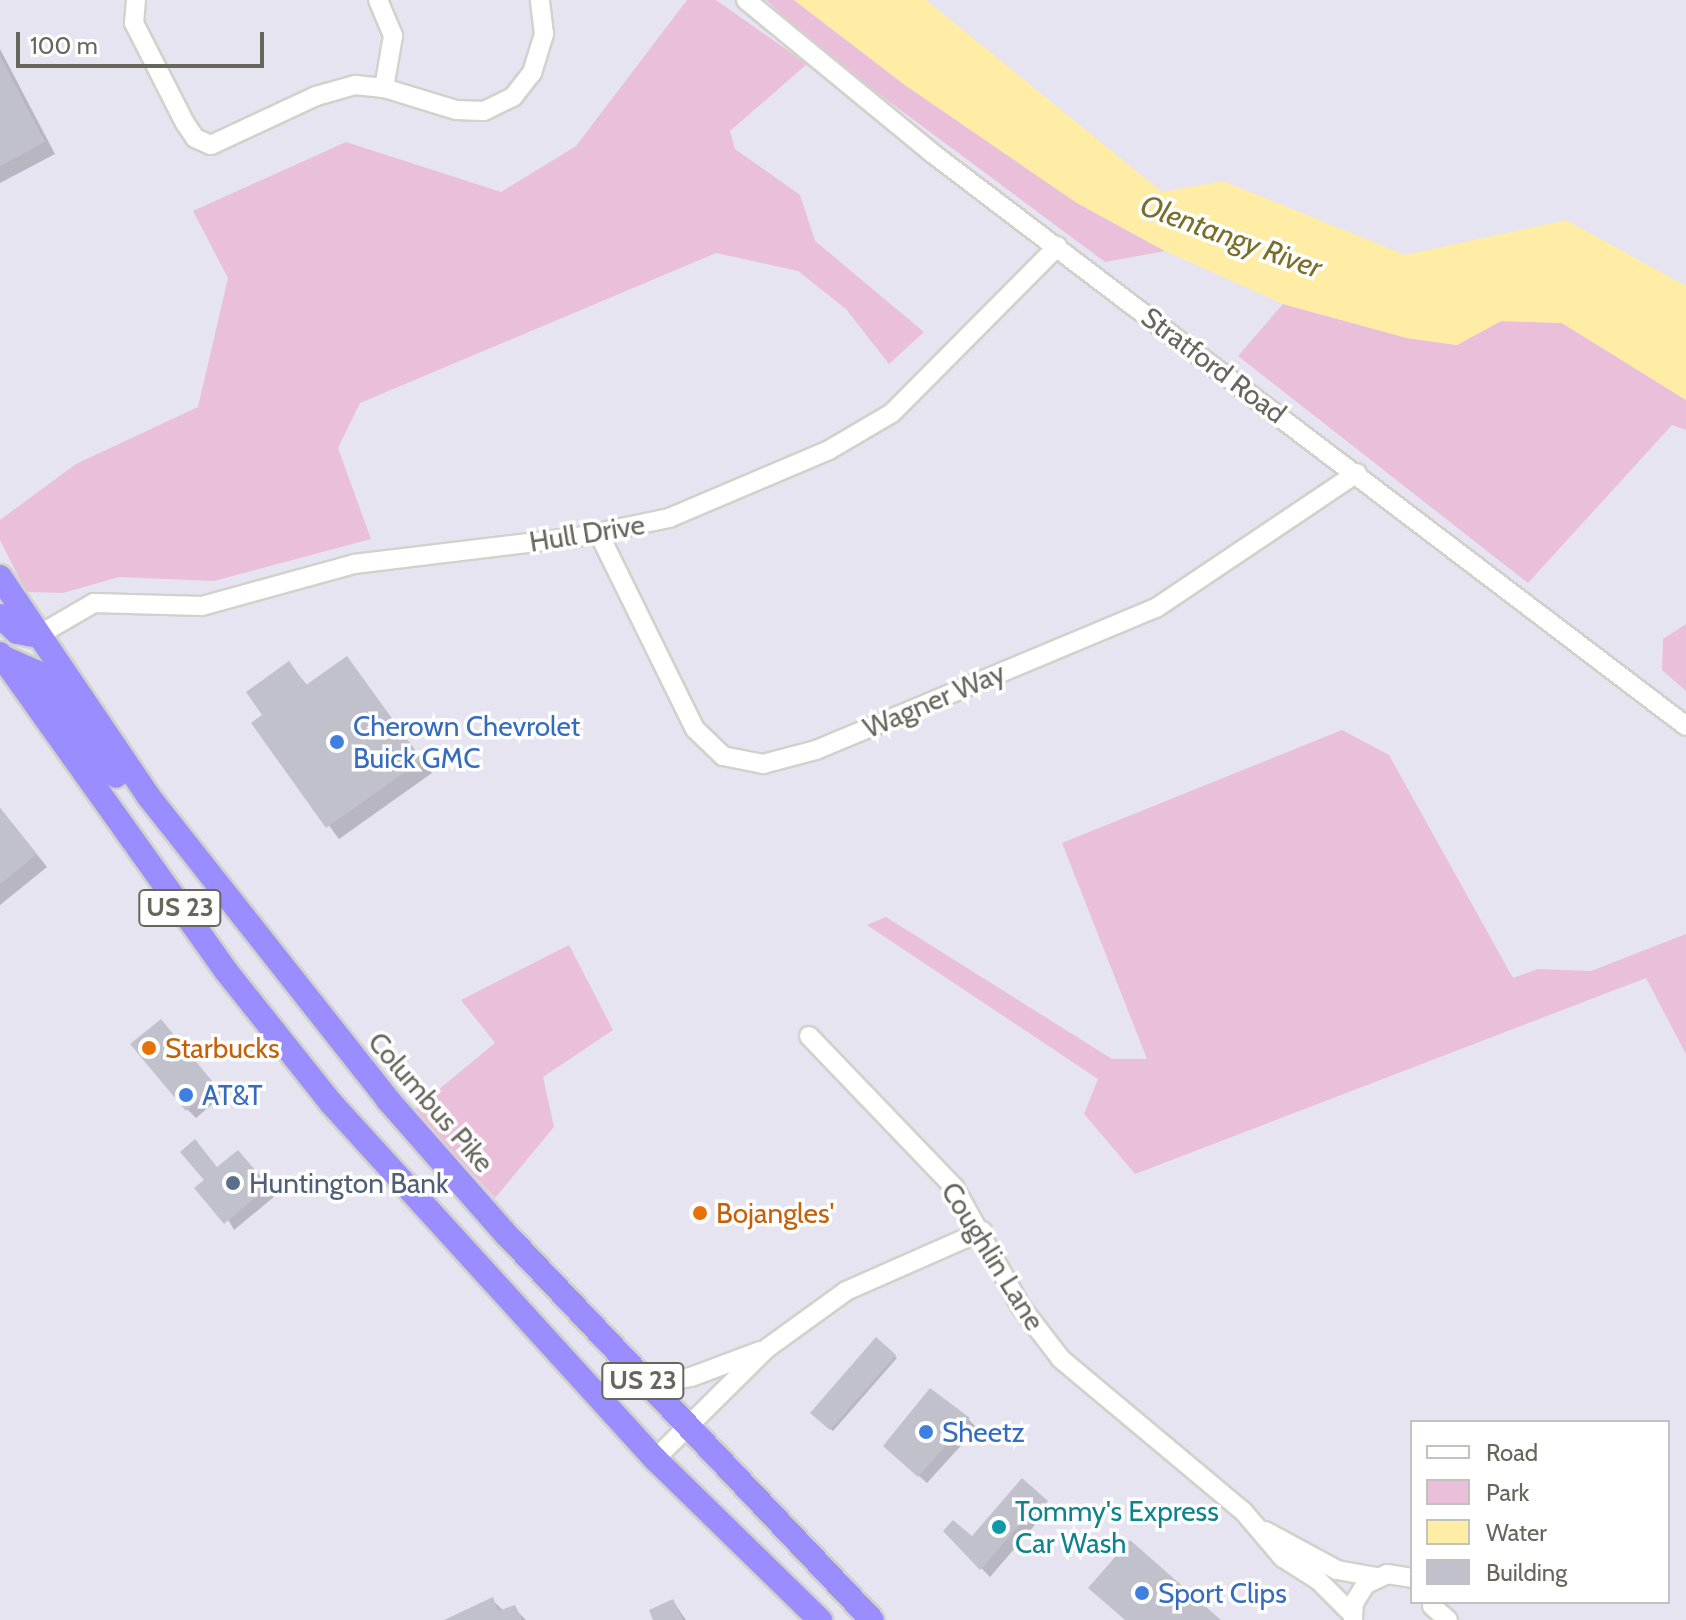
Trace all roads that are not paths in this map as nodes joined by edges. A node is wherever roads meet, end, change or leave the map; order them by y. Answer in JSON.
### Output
{"nodes":[{"id":1,"x":136,"y":0,"type":"edge"},
{"id":2,"x":378,"y":0,"type":"edge"},
{"id":3,"x":540,"y":0,"type":"edge"},
{"id":4,"x":746,"y":0,"type":"edge"},
{"id":5,"x":384,"y":88,"type":"junction"},
{"id":6,"x":1058,"y":246,"type":"junction"},
{"id":7,"x":1357,"y":473,"type":"junction"},
{"id":8,"x":599,"y":534,"type":"junction"},
{"id":9,"x":0,"y":577,"type":"edge"},
{"id":10,"x":0,"y":616,"type":"edge"},
{"id":11,"x":37,"y":636,"type":"junction"},
{"id":12,"x":1,"y":657,"type":"edge"},
{"id":13,"x":1686,"y":726,"type":"edge"},
{"id":14,"x":173,"y":828,"type":"junction"},
{"id":15,"x":809,"y":1036,"type":"dead end"},
{"id":16,"x":982,"y":1231,"type":"junction"},
{"id":17,"x":766,"y":1349,"type":"junction"},
{"id":18,"x":647,"y":1385,"type":"junction"},
{"id":19,"x":688,"y":1428,"type":"junction"},
{"id":20,"x":655,"y":1459,"type":"junction"},
{"id":21,"x":1259,"y":1528,"type":"junction"},
{"id":22,"x":1408,"y":1573,"type":"edge"},
{"id":23,"x":1375,"y":1577,"type":"junction"},
{"id":24,"x":1432,"y":1609,"type":"edge"},
{"id":25,"x":1353,"y":1617,"type":"edge"},
{"id":26,"x":820,"y":1620,"type":"edge"},
{"id":27,"x":872,"y":1620,"type":"edge"},
{"id":28,"x":1448,"y":1620,"type":"edge"}],
"edges":[{"from":1,"to":5,"type":"street"},
{"from":2,"to":5,"type":"street"},
{"from":3,"to":5,"type":"street"},
{"from":4,"to":6,"type":"street","name":"Stratford Road"},
{"from":6,"to":7,"type":"street","name":"Stratford Road"},
{"from":6,"to":8,"type":"street","name":"Hull Drive"},
{"from":7,"to":8,"type":"street","name":"Wagner Way"},
{"from":7,"to":13,"type":"street","name":"Stratford Road"},
{"from":8,"to":11,"type":"street","name":"Hull Drive"},
{"from":9,"to":11,"type":"highway","name":"Columbus Pike","number":"US 23"},
{"from":10,"to":11,"type":"highway"},
{"from":11,"to":14,"type":"highway","name":"Columbus Pike","number":"US 23"},
{"from":12,"to":14,"type":"highway"},
{"from":12,"to":20,"type":"highway","number":"US 23"},
{"from":14,"to":18,"type":"highway","name":"Columbus Pike","number":"US 23"},
{"from":15,"to":16,"type":"street","name":"Coughlin Lane"},
{"from":16,"to":17,"type":"street"},
{"from":16,"to":21,"type":"street","name":"Coughlin Lane"},
{"from":17,"to":18,"type":"street"},
{"from":17,"to":19,"type":"street"},
{"from":18,"to":19,"type":"highway","name":"Columbus Pike","number":"US 23"},
{"from":19,"to":20,"type":"street"},
{"from":19,"to":27,"type":"highway","name":"Columbus Pike","number":"US 23"},
{"from":20,"to":26,"type":"highway","number":"US 23"},
{"from":21,"to":23,"type":"street","name":"Coughlin Lane"},
{"from":21,"to":25,"type":"street","name":"Coughlin Lane"},
{"from":22,"to":23,"type":"street","name":"Coughlin Lane"},
{"from":23,"to":25,"type":"street"},
{"from":24,"to":28,"type":"street"}]}
